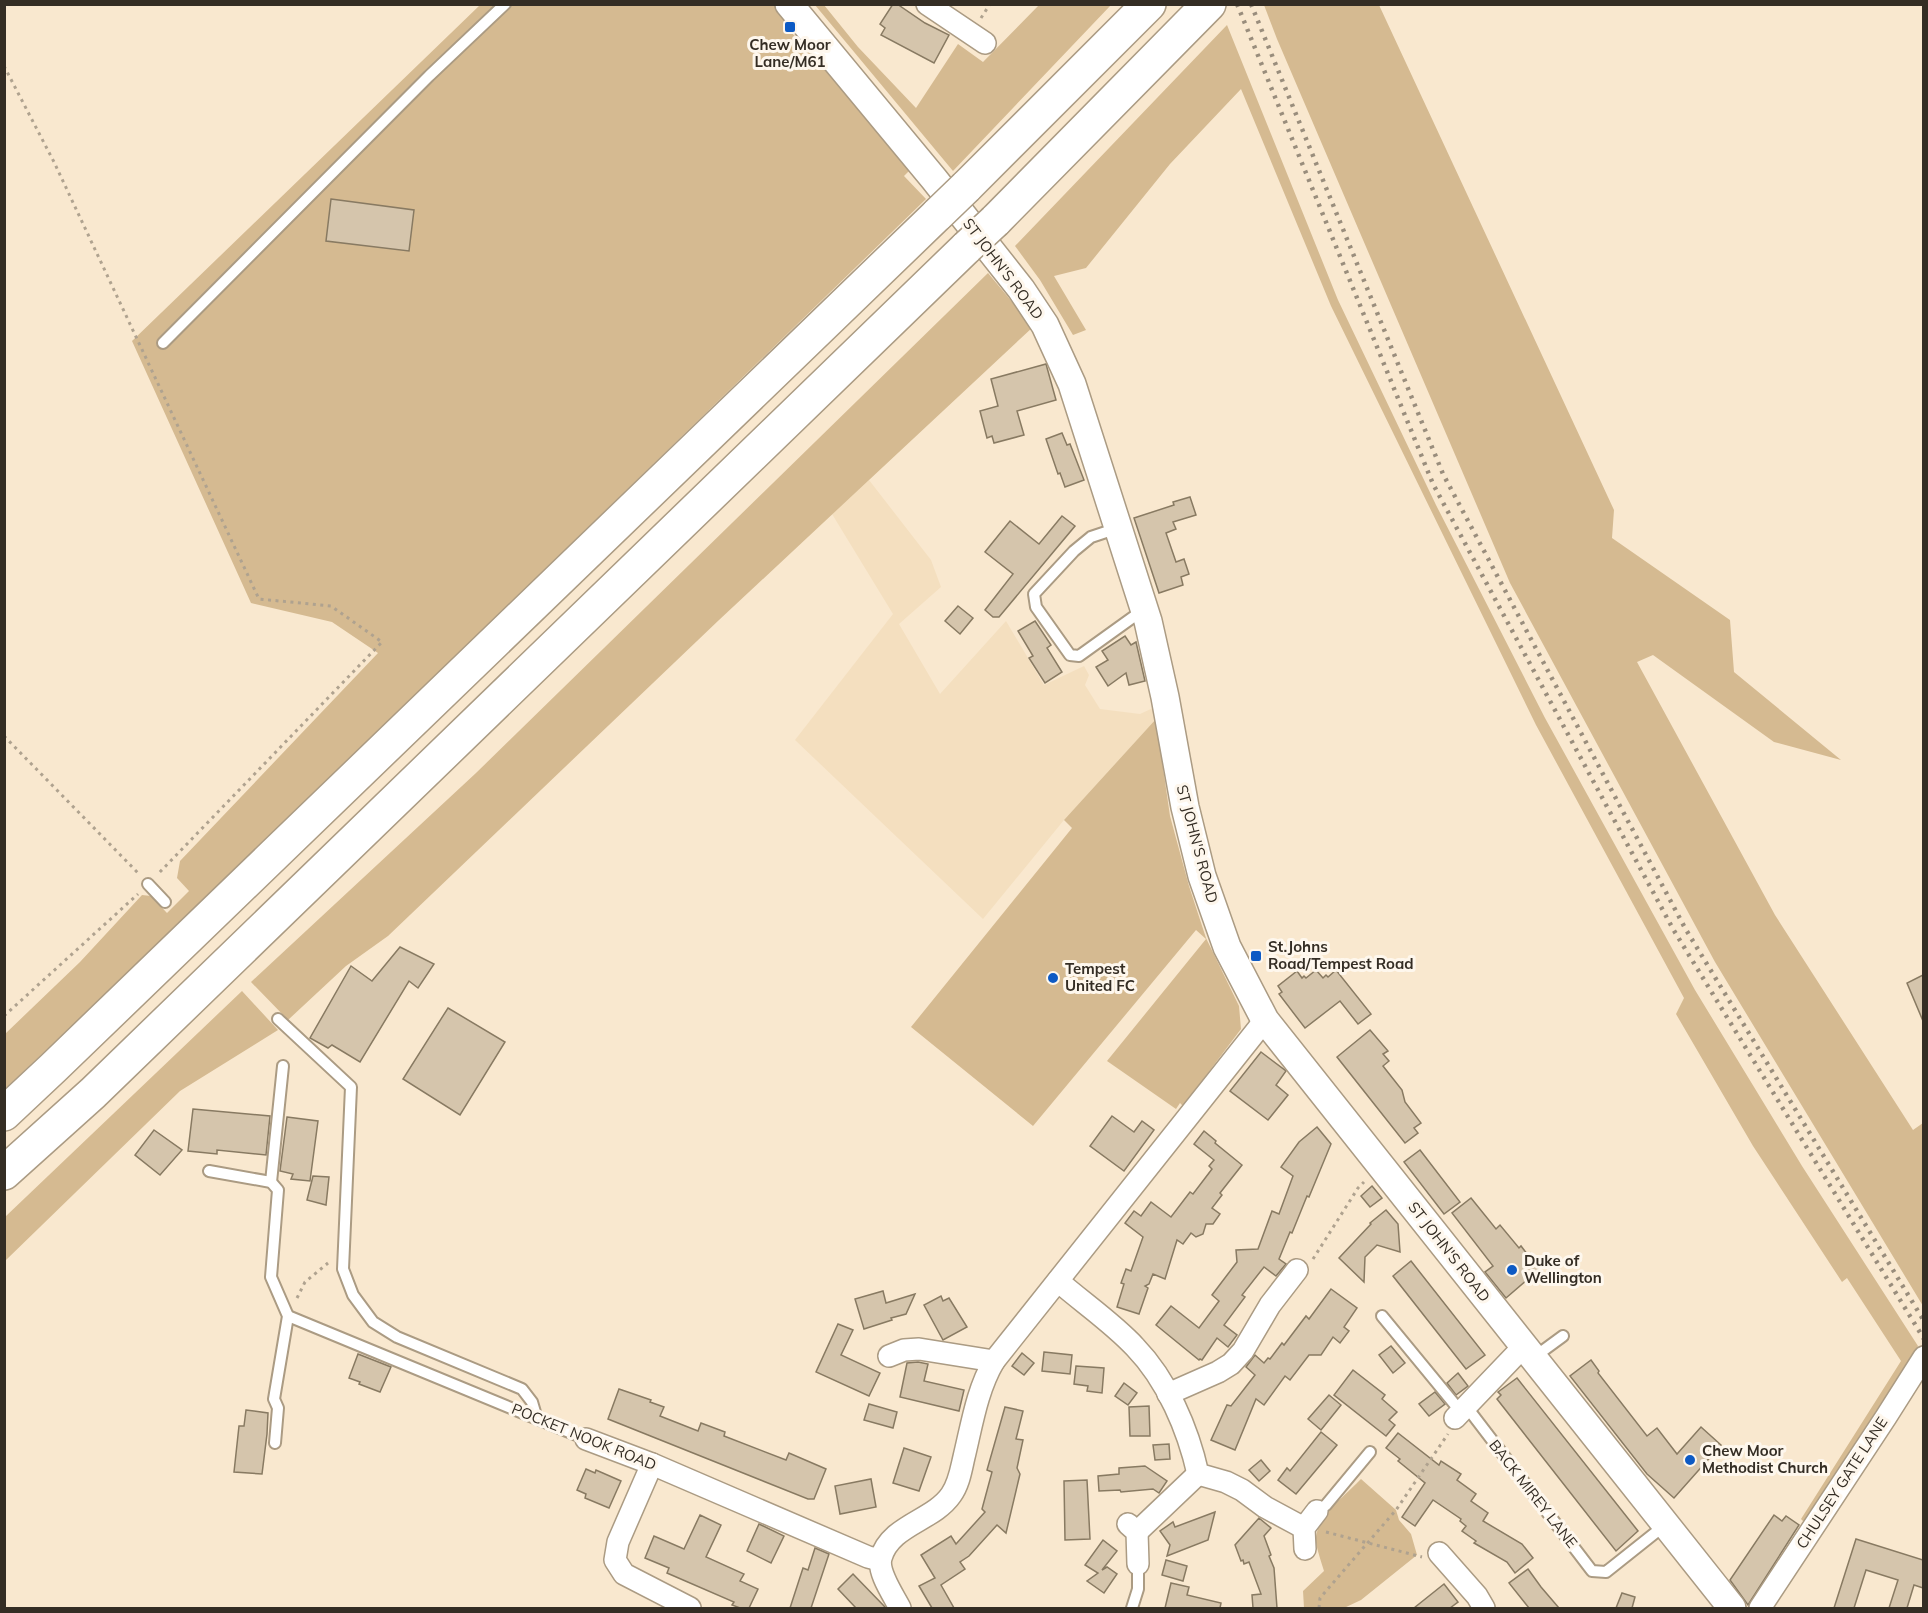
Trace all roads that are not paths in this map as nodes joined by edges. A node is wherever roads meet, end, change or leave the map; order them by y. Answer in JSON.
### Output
{"nodes":[{"id":1,"x":505,"y":4,"type":"edge"},
{"id":2,"x":789,"y":4,"type":"edge"},
{"id":3,"x":927,"y":4,"type":"edge"},
{"id":4,"x":1149,"y":4,"type":"edge"},
{"id":5,"x":1209,"y":4,"type":"edge"},
{"id":6,"x":985,"y":43,"type":"dead end"},
{"id":7,"x":163,"y":343,"type":"dead end"},
{"id":8,"x":1118,"y":528,"type":"junction"},
{"id":9,"x":1144,"y":608,"type":"junction"},
{"id":10,"x":148,"y":884,"type":"road end"},
{"id":11,"x":165,"y":902,"type":"dead end"},
{"id":12,"x":278,"y":1019,"type":"dead end"},
{"id":13,"x":1265,"y":1020,"type":"junction"},
{"id":14,"x":283,"y":1066,"type":"dead end"},
{"id":15,"x":4,"y":1114,"type":"edge"},
{"id":16,"x":210,"y":1171,"type":"dead end"},
{"id":17,"x":4,"y":1173,"type":"edge"},
{"id":18,"x":271,"y":1182,"type":"junction"},
{"id":19,"x":1297,"y":1270,"type":"road end"},
{"id":20,"x":1058,"y":1281,"type":"junction"},
{"id":21,"x":288,"y":1316,"type":"junction"},
{"id":22,"x":1382,"y":1316,"type":"dead end"},
{"id":23,"x":1563,"y":1336,"type":"dead end"},
{"id":24,"x":1528,"y":1353,"type":"junction"},
{"id":25,"x":889,"y":1356,"type":"dead end"},
{"id":26,"x":1923,"y":1357,"type":"edge"},
{"id":27,"x":994,"y":1361,"type":"junction"},
{"id":28,"x":1168,"y":1394,"type":"junction"},
{"id":29,"x":1460,"y":1412,"type":"junction"},
{"id":30,"x":537,"y":1419,"type":"junction"},
{"id":31,"x":586,"y":1439,"type":"joint"},
{"id":32,"x":275,"y":1443,"type":"dead end"},
{"id":33,"x":1370,"y":1452,"type":"dead end"},
{"id":34,"x":652,"y":1464,"type":"junction"},
{"id":35,"x":1198,"y":1474,"type":"junction"},
{"id":36,"x":1317,"y":1511,"type":"joint"},
{"id":37,"x":1665,"y":1525,"type":"junction"},
{"id":38,"x":1304,"y":1528,"type":"junction"},
{"id":39,"x":1305,"y":1549,"type":"dead end"},
{"id":40,"x":1439,"y":1553,"type":"road end"},
{"id":41,"x":880,"y":1560,"type":"junction"},
{"id":42,"x":1138,"y":1564,"type":"joint"},
{"id":43,"x":690,"y":1608,"type":"edge"},
{"id":44,"x":900,"y":1608,"type":"edge"},
{"id":45,"x":1132,"y":1608,"type":"edge"},
{"id":46,"x":1484,"y":1608,"type":"edge"},
{"id":47,"x":1732,"y":1608,"type":"edge"},
{"id":48,"x":1760,"y":1608,"type":"edge"}],
"edges":[{"from":1,"to":7,"type":"lane"},
{"from":2,"to":8,"type":"street","name":"ST JOHN'S ROAD"},
{"from":3,"to":6,"type":"street"},
{"from":4,"to":15,"type":"highway","bridge":true},
{"from":5,"to":17,"type":"highway","bridge":true},
{"from":8,"to":9,"type":"street","name":"ST JOHN'S ROAD"},
{"from":8,"to":9,"type":"lane"},
{"from":9,"to":13,"type":"street","name":"ST JOHN'S ROAD"},
{"from":10,"to":11,"type":"lane"},
{"from":12,"to":30,"type":"lane"},
{"from":13,"to":20,"type":"street"},
{"from":13,"to":24,"type":"street","name":"ST JOHN'S ROAD"},
{"from":14,"to":18,"type":"lane"},
{"from":16,"to":18,"type":"lane"},
{"from":18,"to":21,"type":"lane"},
{"from":19,"to":28,"type":"street"},
{"from":20,"to":27,"type":"street"},
{"from":20,"to":28,"type":"street"},
{"from":21,"to":30,"type":"lane","name":"POCKET NOOK ROAD"},
{"from":21,"to":32,"type":"lane"},
{"from":22,"to":29,"type":"lane","name":"BACK MIREY LANE"},
{"from":23,"to":24,"type":"lane"},
{"from":24,"to":29,"type":"street"},
{"from":24,"to":37,"type":"street","name":"ST JOHN'S ROAD"},
{"from":25,"to":27,"type":"street"},
{"from":26,"to":48,"type":"street","name":"CHULSEY GATE LANE"},
{"from":27,"to":41,"type":"street"},
{"from":28,"to":35,"type":"street"},
{"from":29,"to":37,"type":"lane","name":"BACK MIREY LANE"},
{"from":30,"to":31,"type":"lane","name":"POCKET NOOK ROAD"},
{"from":31,"to":34,"type":"street","name":"POCKET NOOK ROAD"},
{"from":33,"to":36,"type":"lane"},
{"from":34,"to":41,"type":"street","name":"POCKET NOOK ROAD"},
{"from":34,"to":43,"type":"street"},
{"from":35,"to":38,"type":"street"},
{"from":35,"to":42,"type":"street"},
{"from":36,"to":38,"type":"street"},
{"from":37,"to":47,"type":"street","name":"ST JOHN'S ROAD"},
{"from":38,"to":39,"type":"street"},
{"from":40,"to":46,"type":"street"},
{"from":41,"to":44,"type":"street"},
{"from":42,"to":45,"type":"lane"}]}
